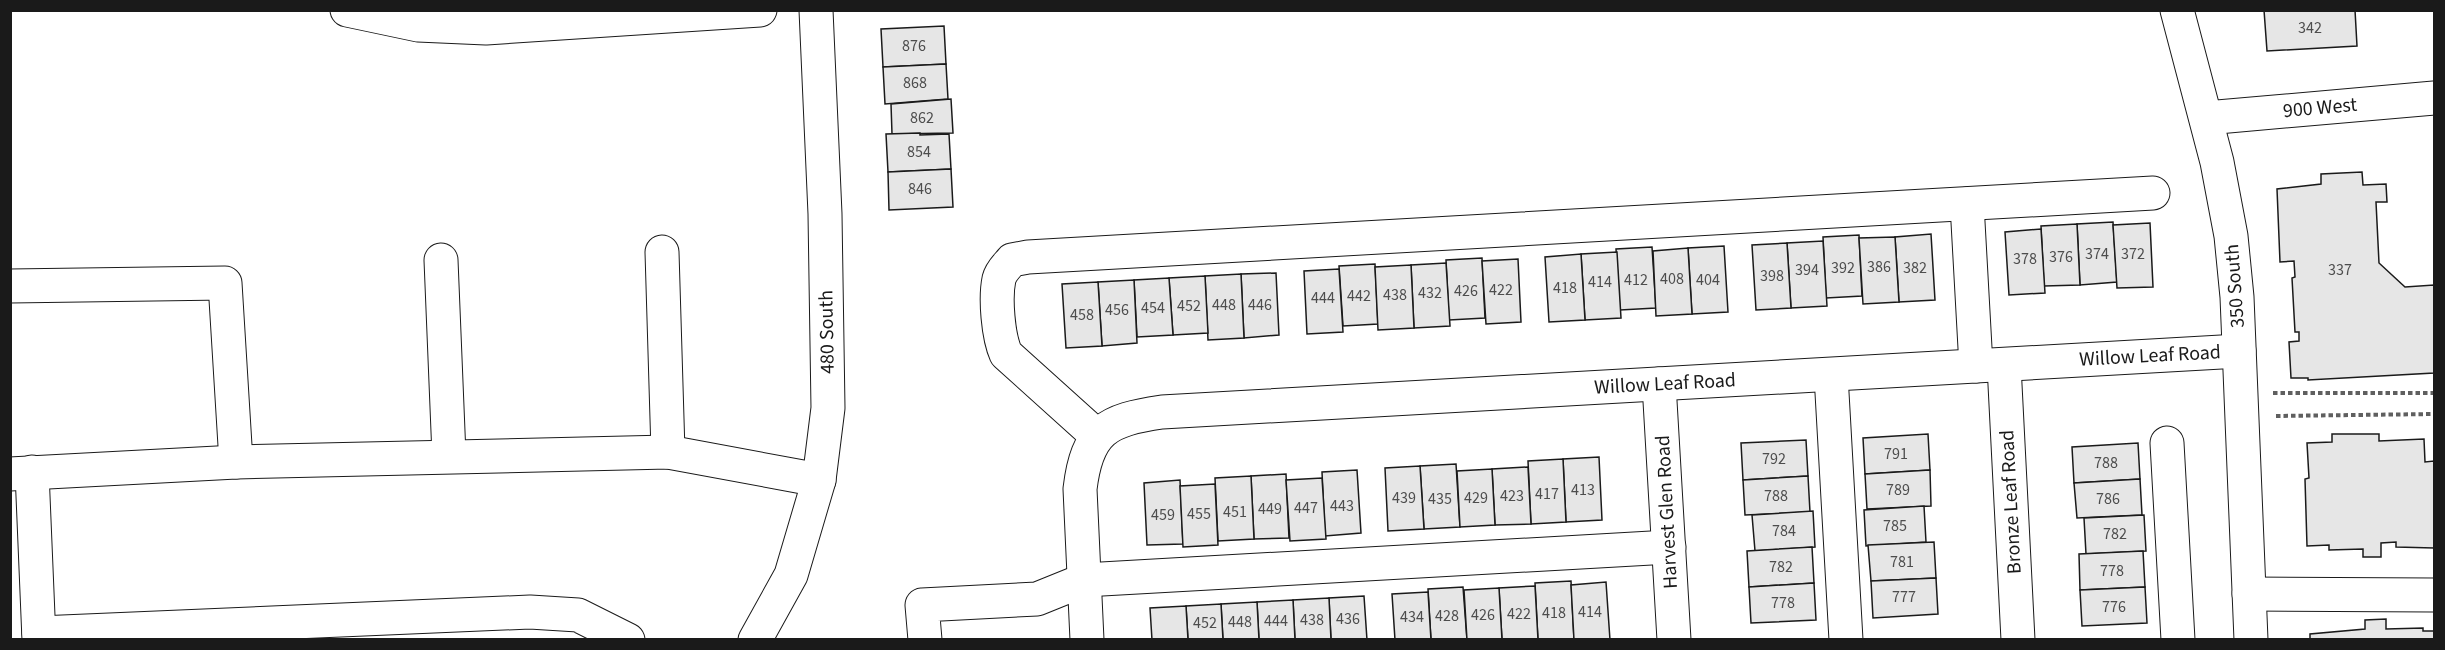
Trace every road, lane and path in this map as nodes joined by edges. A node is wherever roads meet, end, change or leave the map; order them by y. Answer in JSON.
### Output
{"nodes":[{"id":1,"x":346,"y":10,"type":"edge"},
{"id":2,"x":760,"y":10,"type":"edge"},
{"id":3,"x":816,"y":10,"type":"edge"},
{"id":4,"x":2177,"y":10,"type":"edge"},
{"id":5,"x":2434,"y":98,"type":"edge"},
{"id":6,"x":2206,"y":118,"type":"junction"},
{"id":7,"x":2153,"y":193,"type":"dead end"},
{"id":8,"x":1967,"y":204,"type":"junction"},
{"id":9,"x":662,"y":252,"type":"dead end"},
{"id":10,"x":441,"y":260,"type":"dead end"},
{"id":11,"x":10,"y":286,"type":"edge"},
{"id":12,"x":2239,"y":351,"type":"junction"},
{"id":13,"x":1990,"y":365,"type":"junction"},
{"id":14,"x":1831,"y":375,"type":"junction"},
{"id":15,"x":1659,"y":384,"type":"junction"},
{"id":16,"x":2272,"y":393,"type":"dead end"},
{"id":17,"x":2434,"y":393,"type":"edge"},
{"id":18,"x":2434,"y":414,"type":"edge"},
{"id":19,"x":2273,"y":416,"type":"dead end"},
{"id":20,"x":1097,"y":436,"type":"junction"},
{"id":21,"x":2167,"y":443,"type":"dead end"},
{"id":22,"x":668,"y":452,"type":"junction"},
{"id":23,"x":449,"y":456,"type":"junction"},
{"id":24,"x":236,"y":462,"type":"junction"},
{"id":25,"x":21,"y":473,"type":"edge"},
{"id":26,"x":819,"y":480,"type":"junction"},
{"id":27,"x":1669,"y":547,"type":"junction"},
{"id":28,"x":1084,"y":580,"type":"junction"},
{"id":29,"x":2249,"y":594,"type":"junction"},
{"id":30,"x":2434,"y":595,"type":"edge"},
{"id":31,"x":284,"y":631,"type":"edge"},
{"id":32,"x":39,"y":636,"type":"edge"},
{"id":33,"x":628,"y":639,"type":"edge"},
{"id":34,"x":755,"y":639,"type":"edge"},
{"id":35,"x":925,"y":639,"type":"edge"},
{"id":36,"x":1087,"y":639,"type":"edge"},
{"id":37,"x":1674,"y":639,"type":"edge"},
{"id":38,"x":1846,"y":639,"type":"edge"},
{"id":39,"x":2018,"y":639,"type":"edge"},
{"id":40,"x":2178,"y":639,"type":"edge"},
{"id":41,"x":2251,"y":639,"type":"edge"}],
"edges":[{"from":1,"to":2,"type":"street"},
{"from":3,"to":26,"type":"street","name":"480 South"},
{"from":4,"to":6,"type":"street","name":"350 South"},
{"from":5,"to":6,"type":"street","name":"900 West"},
{"from":6,"to":12,"type":"street","name":"350 South"},
{"from":7,"to":8,"type":"street"},
{"from":8,"to":13,"type":"street","name":"Bronze Leaf Road"},
{"from":8,"to":20,"type":"street"},
{"from":9,"to":22,"type":"street"},
{"from":10,"to":23,"type":"street"},
{"from":11,"to":24,"type":"street"},
{"from":12,"to":13,"type":"street","name":"Willow Leaf Road"},
{"from":12,"to":29,"type":"street","name":"350 South"},
{"from":13,"to":14,"type":"street","name":"Willow Leaf Road"},
{"from":13,"to":39,"type":"street","name":"Bronze Leaf Road"},
{"from":14,"to":15,"type":"street","name":"Willow Leaf Road"},
{"from":14,"to":38,"type":"street"},
{"from":15,"to":20,"type":"street","name":"Willow Leaf Road"},
{"from":15,"to":27,"type":"street","name":"Harvest Glen Road"},
{"from":16,"to":17,"type":"path"},
{"from":18,"to":19,"type":"path"},
{"from":20,"to":28,"type":"street"},
{"from":21,"to":40,"type":"street"},
{"from":22,"to":23,"type":"street"},
{"from":22,"to":26,"type":"street"},
{"from":23,"to":24,"type":"street"},
{"from":24,"to":25,"type":"street"},
{"from":25,"to":32,"type":"street"},
{"from":26,"to":34,"type":"street","name":"480 South"},
{"from":27,"to":28,"type":"street"},
{"from":27,"to":37,"type":"street","name":"Harvest Glen Road"},
{"from":28,"to":35,"type":"street"},
{"from":28,"to":36,"type":"street"},
{"from":29,"to":30,"type":"street"},
{"from":29,"to":41,"type":"street","name":"350 South"},
{"from":31,"to":32,"type":"street"},
{"from":31,"to":33,"type":"street"}]}
